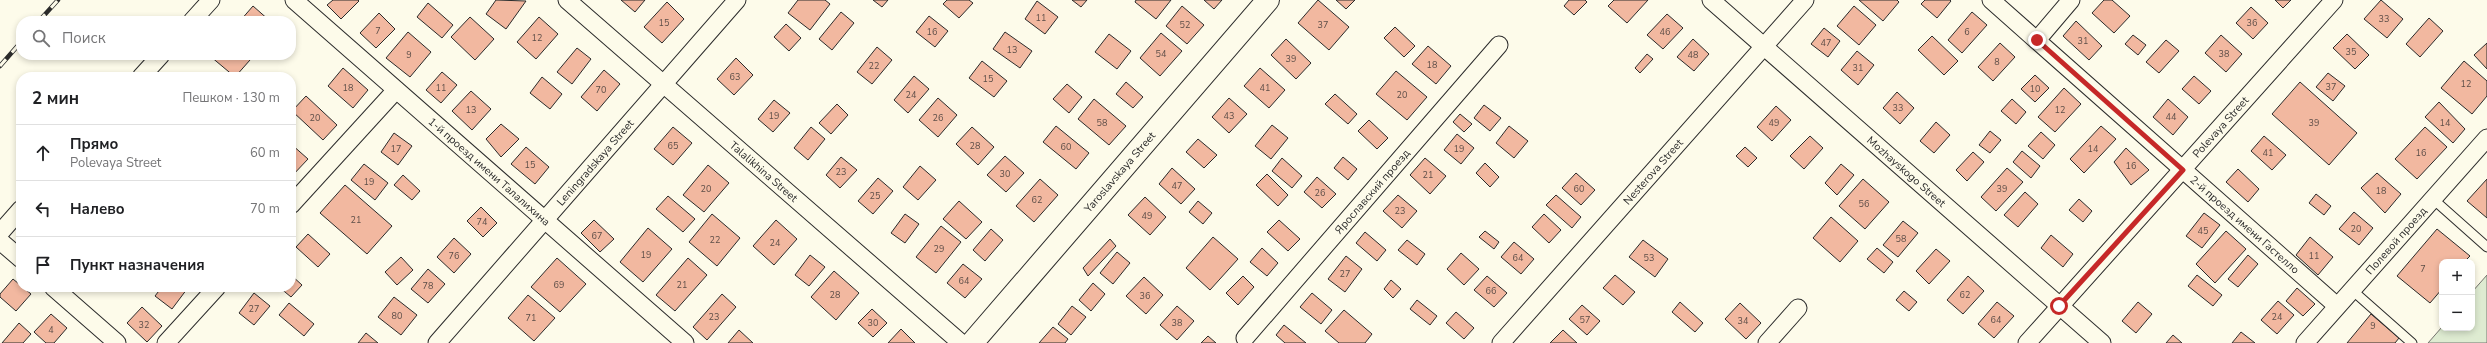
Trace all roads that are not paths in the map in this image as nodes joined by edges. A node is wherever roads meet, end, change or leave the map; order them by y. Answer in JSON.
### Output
{"nodes":[{"id":1,"x":211,"y":0,"type":"edge"},
{"id":2,"x":294,"y":0,"type":"edge"},
{"id":3,"x":567,"y":0,"type":"edge"},
{"id":4,"x":737,"y":0,"type":"edge"},
{"id":5,"x":1268,"y":0,"type":"edge"},
{"id":6,"x":1712,"y":0,"type":"edge"},
{"id":7,"x":1805,"y":0,"type":"edge"},
{"id":8,"x":1991,"y":0,"type":"edge"},
{"id":9,"x":2071,"y":0,"type":"edge"},
{"id":10,"x":2334,"y":0,"type":"edge"},
{"id":11,"x":197,"y":16,"type":"edge"},
{"id":12,"x":2037,"y":40,"type":"junction"},
{"id":13,"x":1500,"y":45,"type":"dead end"},
{"id":14,"x":1765,"y":46,"type":"junction"},
{"id":15,"x":156,"y":60,"type":"edge"},
{"id":16,"x":146,"y":72,"type":"edge"},
{"id":17,"x":664,"y":85,"type":"junction"},
{"id":18,"x":396,"y":90,"type":"junction"},
{"id":19,"x":2487,"y":138,"type":"edge"},
{"id":20,"x":2183,"y":170,"type":"junction"},
{"id":21,"x":2433,"y":199,"type":"junction"},
{"id":22,"x":296,"y":200,"type":"edge"},
{"id":23,"x":16,"y":214,"type":"edge"},
{"id":24,"x":545,"y":220,"type":"junction"},
{"id":25,"x":0,"y":232,"type":"edge"},
{"id":26,"x":0,"y":241,"type":"edge"},
{"id":27,"x":2487,"y":247,"type":"edge"},
{"id":28,"x":16,"y":255,"type":"edge"},
{"id":29,"x":2352,"y":290,"type":"junction"},
{"id":30,"x":59,"y":292,"type":"edge"},
{"id":31,"x":212,"y":292,"type":"edge"},
{"id":32,"x":2059,"y":306,"type":"junction"},
{"id":33,"x":2337,"y":306,"type":"junction"},
{"id":34,"x":1798,"y":308,"type":"dead end"},
{"id":35,"x":1245,"y":338,"type":"dead end"},
{"id":36,"x":117,"y":343,"type":"edge"},
{"id":37,"x":166,"y":343,"type":"edge"},
{"id":38,"x":437,"y":343,"type":"edge"},
{"id":39,"x":686,"y":343,"type":"edge"},
{"id":40,"x":961,"y":343,"type":"edge"},
{"id":41,"x":972,"y":343,"type":"edge"},
{"id":42,"x":1501,"y":343,"type":"edge"},
{"id":43,"x":1767,"y":343,"type":"edge"},
{"id":44,"x":2027,"y":343,"type":"edge"},
{"id":45,"x":2102,"y":343,"type":"edge"},
{"id":46,"x":2305,"y":343,"type":"edge"},
{"id":47,"x":2412,"y":343,"type":"edge"}],
"edges":[{"from":1,"to":11,"type":"street"},
{"from":2,"to":18,"type":"street","name":"1-й проезд имени Талалихина"},
{"from":3,"to":17,"type":"street","name":"Talalikhina Street"},
{"from":4,"to":17,"type":"street","name":"Leningradskaya Street"},
{"from":5,"to":41,"type":"street","name":"Yaroslavskaya Street"},
{"from":6,"to":14,"type":"street","name":"Mozhayskogo Street"},
{"from":7,"to":14,"type":"street","name":"Nesterova Street"},
{"from":8,"to":12,"type":"street","name":"2-й проезд имени Гастелло"},
{"from":9,"to":12,"type":"street"},
{"from":10,"to":20,"type":"street","name":"Polevaya Street"},
{"from":12,"to":20,"type":"street","name":"2-й проезд имени Гастелло"},
{"from":13,"to":35,"type":"street","name":"Ярославский проезд"},
{"from":14,"to":32,"type":"street","name":"Mozhayskogo Street"},
{"from":14,"to":42,"type":"street","name":"Nesterova Street"},
{"from":15,"to":16,"type":"street"},
{"from":17,"to":24,"type":"street","name":"Leningradskaya Street"},
{"from":17,"to":40,"type":"street","name":"Talalikhina Street"},
{"from":18,"to":22,"type":"street"},
{"from":18,"to":24,"type":"street","name":"1-й проезд имени Талалихина"},
{"from":19,"to":21,"type":"street","name":"Полевой проезд"},
{"from":20,"to":32,"type":"street","name":"Polevaya Street"},
{"from":20,"to":33,"type":"street","name":"2-й проезд имени Гастелло"},
{"from":21,"to":27,"type":"lane"},
{"from":21,"to":29,"type":"street","name":"Полевой проезд"},
{"from":23,"to":25,"type":"street"},
{"from":24,"to":38,"type":"street","name":"Leningradskaya Street"},
{"from":24,"to":39,"type":"street","name":"1-й проезд имени Талалихина"},
{"from":26,"to":28,"type":"street"},
{"from":29,"to":33,"type":"street","name":"Полевой проезд"},
{"from":29,"to":47,"type":"lane"},
{"from":30,"to":36,"type":"street"},
{"from":31,"to":37,"type":"street"},
{"from":32,"to":44,"type":"street","name":"Polevaya Street"},
{"from":32,"to":45,"type":"street","name":"Mozhayskogo Street"},
{"from":33,"to":46,"type":"street","name":"Полевой проезд"},
{"from":34,"to":43,"type":"street"}]}
